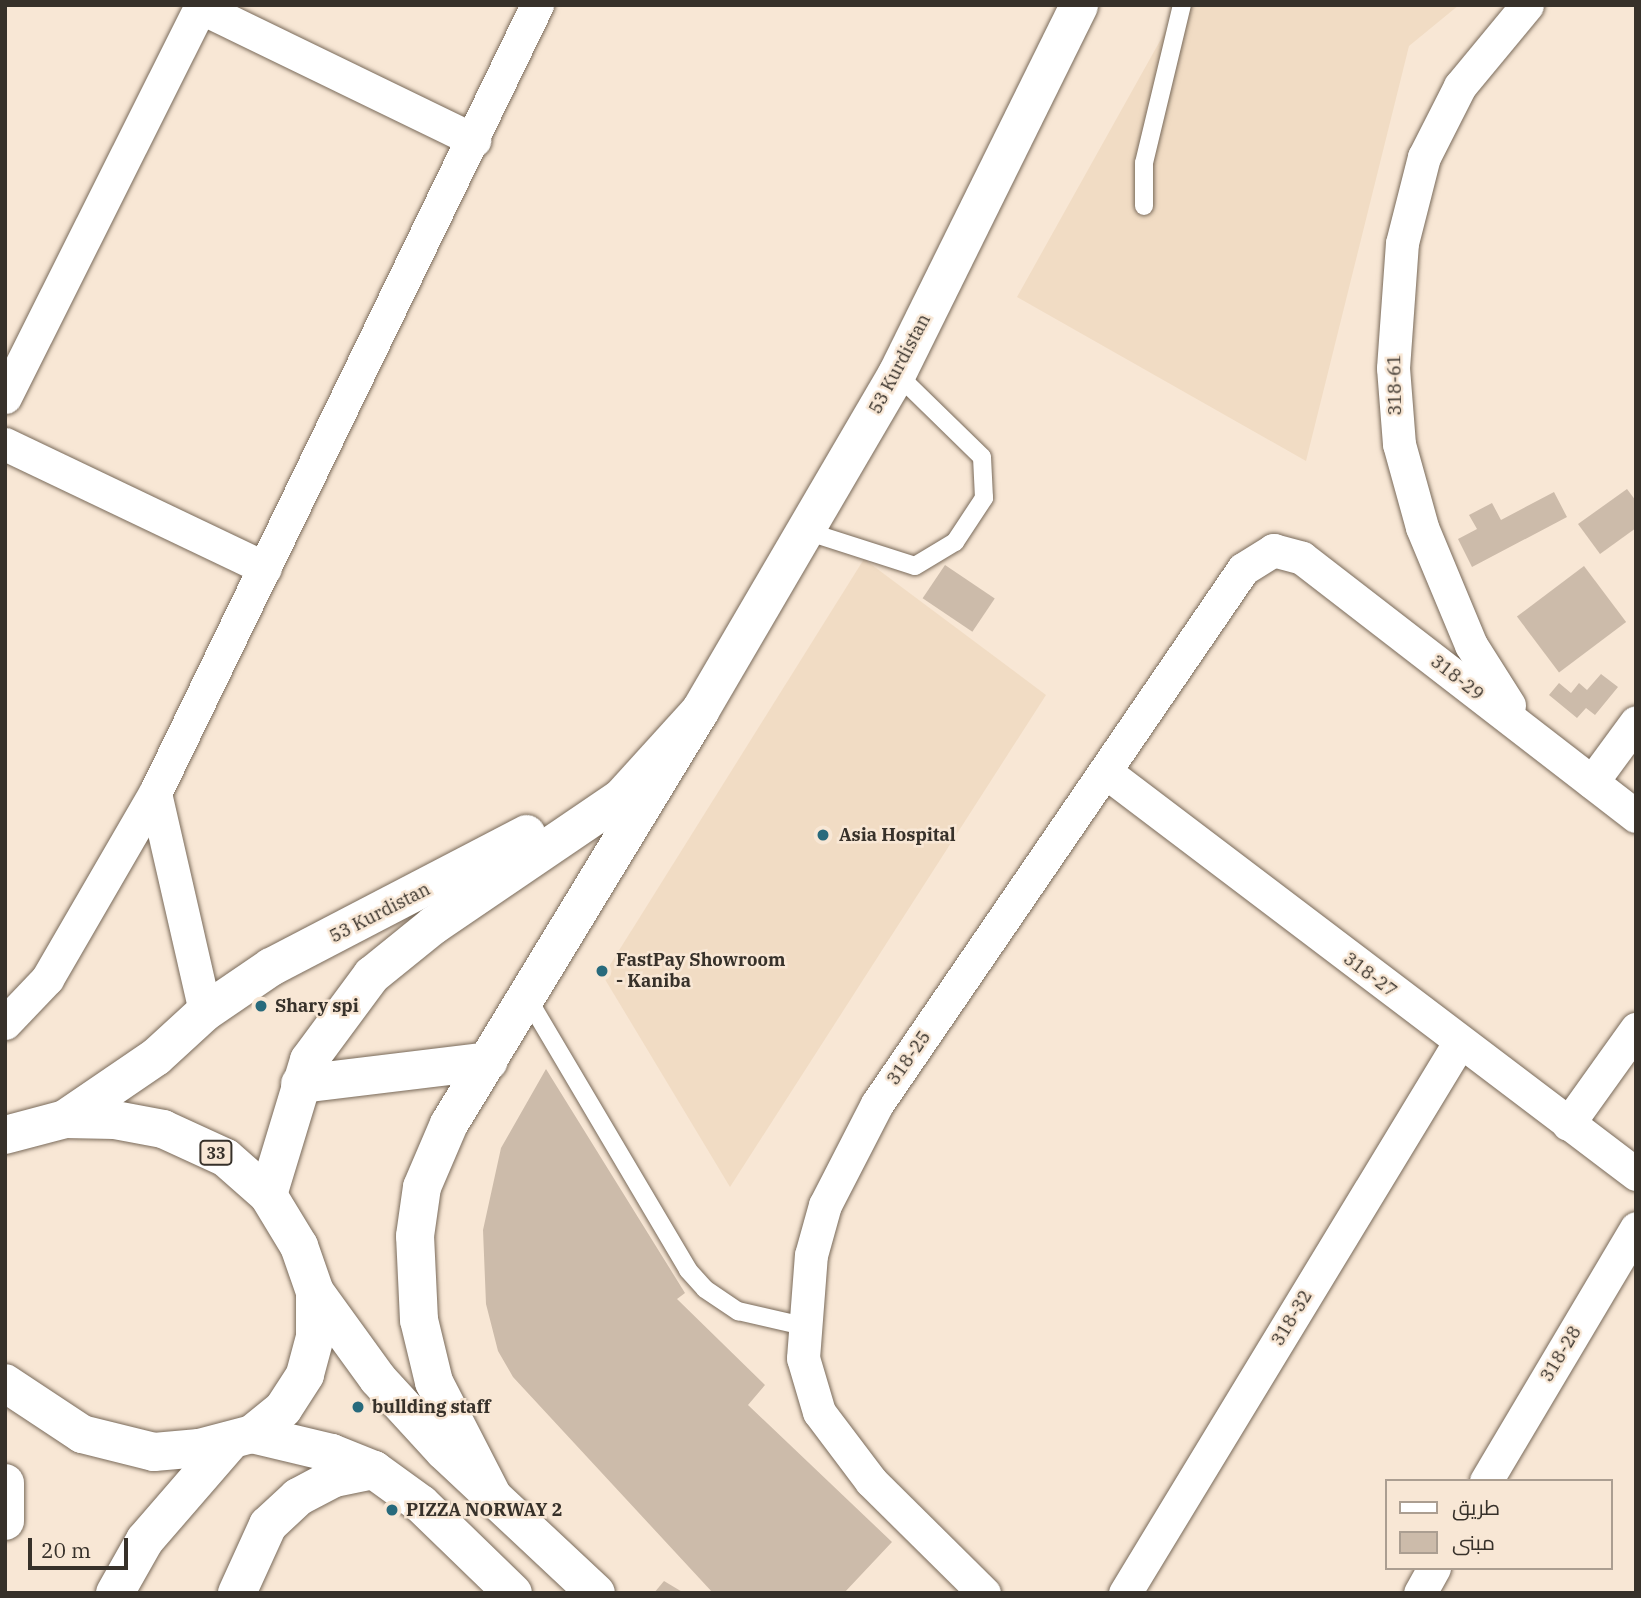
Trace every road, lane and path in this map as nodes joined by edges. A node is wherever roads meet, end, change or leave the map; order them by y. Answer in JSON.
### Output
{"nodes":[{"id":1,"x":537,"y":5,"type":"edge"},
{"id":2,"x":1079,"y":5,"type":"edge"},
{"id":3,"x":1182,"y":5,"type":"edge"},
{"id":4,"x":1527,"y":5,"type":"edge"},
{"id":5,"x":201,"y":6,"type":"edge"},
{"id":6,"x":474,"y":140,"type":"junction"},
{"id":7,"x":1144,"y":206,"type":"dead end"},
{"id":8,"x":897,"y":374,"type":"junction"},
{"id":9,"x":5,"y":397,"type":"edge"},
{"id":10,"x":5,"y":444,"type":"edge"},
{"id":11,"x":806,"y":531,"type":"junction"},
{"id":12,"x":1273,"y":550,"type":"joint"},
{"id":13,"x":265,"y":568,"type":"junction"},
{"id":14,"x":700,"y":711,"type":"junction"},
{"id":15,"x":1636,"y":722,"type":"edge"},
{"id":16,"x":1558,"y":757,"type":"junction"},
{"id":17,"x":1107,"y":773,"type":"junction"},
{"id":18,"x":1592,"y":782,"type":"junction"},
{"id":19,"x":155,"y":793,"type":"junction"},
{"id":20,"x":1636,"y":816,"type":"edge"},
{"id":21,"x":528,"y":999,"type":"junction"},
{"id":22,"x":205,"y":1012,"type":"junction"},
{"id":23,"x":5,"y":1023,"type":"edge"},
{"id":24,"x":1636,"y":1029,"type":"edge"},
{"id":25,"x":1459,"y":1043,"type":"junction"},
{"id":26,"x":489,"y":1061,"type":"junction"},
{"id":27,"x":300,"y":1084,"type":"junction"},
{"id":28,"x":65,"y":1119,"type":"junction"},
{"id":29,"x":1568,"y":1124,"type":"junction"},
{"id":30,"x":6,"y":1135,"type":"edge"},
{"id":31,"x":1636,"y":1174,"type":"edge"},
{"id":32,"x":268,"y":1195,"type":"junction"},
{"id":33,"x":1636,"y":1228,"type":"edge"},
{"id":34,"x":314,"y":1292,"type":"junction"},
{"id":35,"x":803,"y":1326,"type":"junction"},
{"id":36,"x":5,"y":1382,"type":"edge"},
{"id":37,"x":241,"y":1438,"type":"junction"},
{"id":38,"x":374,"y":1470,"type":"junction"},
{"id":39,"x":1487,"y":1479,"type":"edge"},
{"id":40,"x":5,"y":1483,"type":"edge"},
{"id":41,"x":492,"y":1495,"type":"junction"},
{"id":42,"x":5,"y":1521,"type":"edge"},
{"id":43,"x":1433,"y":1570,"type":"edge"},
{"id":44,"x":967,"y":1587,"type":"edge"},
{"id":45,"x":116,"y":1593,"type":"edge"},
{"id":46,"x":237,"y":1593,"type":"edge"},
{"id":47,"x":513,"y":1593,"type":"edge"},
{"id":48,"x":596,"y":1593,"type":"edge"},
{"id":49,"x":1125,"y":1593,"type":"edge"},
{"id":50,"x":1420,"y":1593,"type":"edge"}],
"edges":[{"from":1,"to":6,"type":"street"},
{"from":2,"to":8,"type":"main road","name":"53 Kurdistan"},
{"from":3,"to":7,"type":"lane"},
{"from":4,"to":16,"type":"street","name":"318-61"},
{"from":5,"to":6,"type":"street"},
{"from":5,"to":9,"type":"street"},
{"from":6,"to":13,"type":"street"},
{"from":8,"to":11,"type":"main road","name":"53 Kurdistan"},
{"from":8,"to":11,"type":"lane"},
{"from":10,"to":13,"type":"street"},
{"from":11,"to":14,"type":"main road","name":"53 Kurdistan"},
{"from":12,"to":16,"type":"street","name":"318-29"},
{"from":12,"to":17,"type":"street","name":"318-25"},
{"from":13,"to":19,"type":"street"},
{"from":14,"to":21,"type":"main road"},
{"from":14,"to":22,"type":"main road","name":"53 Kurdistan"},
{"from":14,"to":27,"type":"main road","name":"53 Kurdistan"},
{"from":15,"to":18,"type":"street"},
{"from":16,"to":18,"type":"street","name":"318-29"},
{"from":17,"to":25,"type":"street","name":"318-27"},
{"from":17,"to":35,"type":"street","name":"318-25"},
{"from":18,"to":20,"type":"street","name":"318-29"},
{"from":19,"to":22,"type":"street"},
{"from":19,"to":23,"type":"street"},
{"from":21,"to":26,"type":"main road"},
{"from":21,"to":35,"type":"lane"},
{"from":22,"to":28,"type":"main road","name":"53 Kurdistan"},
{"from":24,"to":29,"type":"street"},
{"from":25,"to":29,"type":"street","name":"318-27"},
{"from":25,"to":49,"type":"street","name":"318-32"},
{"from":26,"to":27,"type":"main road"},
{"from":26,"to":41,"type":"main road"},
{"from":27,"to":32,"type":"main road","name":"53 Kurdistan"},
{"from":28,"to":30,"type":"main road","number":"33"},
{"from":28,"to":32,"type":"main road","number":"33"},
{"from":29,"to":31,"type":"street","name":"318-27"},
{"from":32,"to":34,"type":"main road","number":"33"},
{"from":33,"to":39,"type":"street","name":"318-28"},
{"from":34,"to":37,"type":"main road","number":"33"},
{"from":34,"to":41,"type":"main road","number":"33"},
{"from":35,"to":44,"type":"street","name":"318-25"},
{"from":36,"to":37,"type":"main road"},
{"from":37,"to":38,"type":"main road"},
{"from":37,"to":45,"type":"main road"},
{"from":38,"to":46,"type":"main road"},
{"from":38,"to":47,"type":"main road"},
{"from":40,"to":42,"type":"main road"},
{"from":41,"to":48,"type":"main road","number":"33"},
{"from":43,"to":50,"type":"street"}]}
